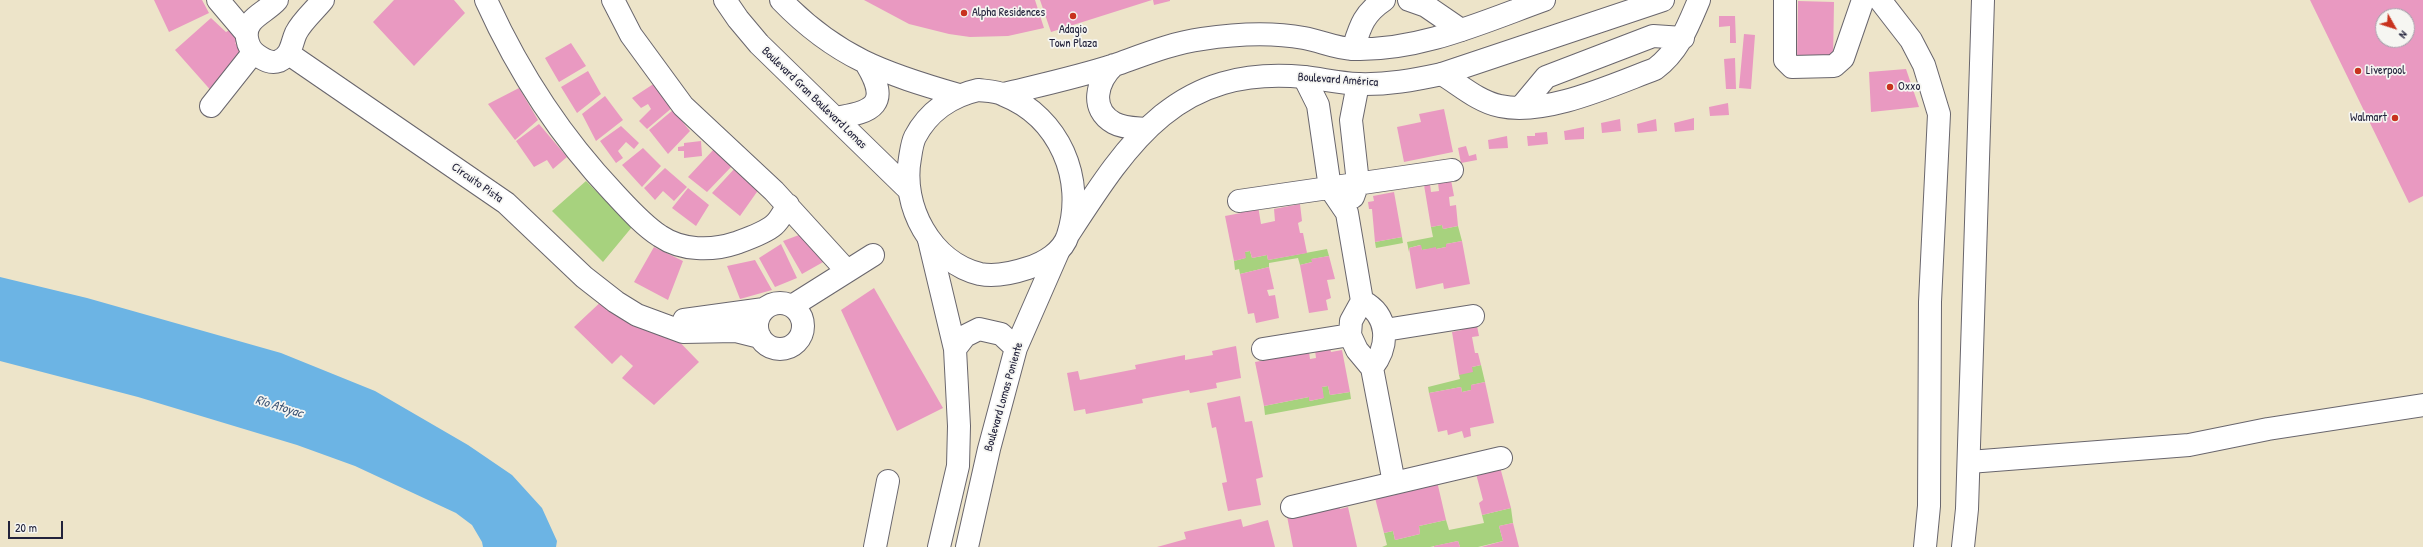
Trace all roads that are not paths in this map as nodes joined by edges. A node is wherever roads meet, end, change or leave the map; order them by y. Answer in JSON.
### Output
{"nodes":[{"id":1,"x":218,"y":0,"type":"edge"},
{"id":2,"x":277,"y":0,"type":"edge"},
{"id":3,"x":324,"y":0,"type":"edge"},
{"id":4,"x":486,"y":0,"type":"edge"},
{"id":5,"x":613,"y":0,"type":"edge"},
{"id":6,"x":725,"y":0,"type":"edge"},
{"id":7,"x":781,"y":0,"type":"edge"},
{"id":8,"x":1409,"y":0,"type":"edge"},
{"id":9,"x":1544,"y":0,"type":"edge"},
{"id":10,"x":1663,"y":0,"type":"edge"},
{"id":11,"x":1699,"y":0,"type":"edge"},
{"id":12,"x":1785,"y":0,"type":"edge"},
{"id":13,"x":1863,"y":0,"type":"edge"},
{"id":14,"x":1880,"y":0,"type":"edge"},
{"id":15,"x":1983,"y":0,"type":"edge"},
{"id":16,"x":1374,"y":3,"type":"edge"},
{"id":17,"x":1460,"y":30,"type":"junction"},
{"id":18,"x":1683,"y":38,"type":"junction"},
{"id":19,"x":250,"y":43,"type":"junction"},
{"id":20,"x":1353,"y":49,"type":"junction"},
{"id":21,"x":289,"y":54,"type":"junction"},
{"id":22,"x":867,"y":65,"type":"junction"},
{"id":23,"x":1114,"y":65,"type":"junction"},
{"id":24,"x":1442,"y":74,"type":"junction"},
{"id":25,"x":1304,"y":77,"type":"junction"},
{"id":26,"x":1358,"y":84,"type":"junction"},
{"id":27,"x":959,"y":94,"type":"junction"},
{"id":28,"x":1004,"y":94,"type":"junction"},
{"id":29,"x":212,"y":106,"type":"dead end"},
{"id":30,"x":1521,"y":107,"type":"junction"},
{"id":31,"x":835,"y":118,"type":"junction"},
{"id":32,"x":1321,"y":120,"type":"junction"},
{"id":33,"x":1351,"y":120,"type":"junction"},
{"id":34,"x":1145,"y":130,"type":"junction"},
{"id":35,"x":1452,"y":170,"type":"dead end"},
{"id":36,"x":1358,"y":184,"type":"junction"},
{"id":37,"x":1330,"y":188,"type":"junction"},
{"id":38,"x":909,"y":190,"type":"junction"},
{"id":39,"x":1239,"y":201,"type":"dead end"},
{"id":40,"x":788,"y":205,"type":"junction"},
{"id":41,"x":1347,"y":213,"type":"junction"},
{"id":42,"x":929,"y":240,"type":"junction"},
{"id":43,"x":1063,"y":244,"type":"junction"},
{"id":44,"x":873,"y":255,"type":"dead end"},
{"id":45,"x":847,"y":271,"type":"junction"},
{"id":46,"x":1362,"y":301,"type":"junction"},
{"id":47,"x":792,"y":306,"type":"junction"},
{"id":48,"x":764,"y":309,"type":"junction"},
{"id":49,"x":1473,"y":316,"type":"dead end"},
{"id":50,"x":655,"y":322,"type":"junction"},
{"id":51,"x":1385,"y":330,"type":"junction"},
{"id":52,"x":1350,"y":335,"type":"junction"},
{"id":53,"x":760,"y":337,"type":"junction"},
{"id":54,"x":1016,"y":348,"type":"junction"},
{"id":55,"x":955,"y":349,"type":"junction"},
{"id":56,"x":1263,"y":349,"type":"dead end"},
{"id":57,"x":1372,"y":368,"type":"junction"},
{"id":58,"x":2423,"y":405,"type":"edge"},
{"id":59,"x":1501,"y":458,"type":"dead end"},
{"id":60,"x":1969,"y":462,"type":"junction"},
{"id":61,"x":888,"y":481,"type":"dead end"},
{"id":62,"x":1394,"y":483,"type":"junction"},
{"id":63,"x":1292,"y":507,"type":"dead end"},
{"id":64,"x":875,"y":547,"type":"edge"},
{"id":65,"x":939,"y":547,"type":"edge"},
{"id":66,"x":967,"y":547,"type":"edge"},
{"id":67,"x":1925,"y":547,"type":"edge"},
{"id":68,"x":1963,"y":547,"type":"edge"}],
"edges":[{"from":1,"to":19,"type":"street"},
{"from":2,"to":19,"type":"street"},
{"from":3,"to":21,"type":"street"},
{"from":4,"to":40,"type":"street"},
{"from":5,"to":40,"type":"street"},
{"from":6,"to":31,"type":"street","name":"Boulevard Gran Boulevard Lomas"},
{"from":7,"to":22,"type":"street"},
{"from":8,"to":17,"type":"street"},
{"from":9,"to":17,"type":"street"},
{"from":10,"to":24,"type":"street","name":"Boulevard América"},
{"from":11,"to":18,"type":"street"},
{"from":12,"to":13,"type":"street"},
{"from":14,"to":67,"type":"street"},
{"from":15,"to":60,"type":"street"},
{"from":16,"to":20,"type":"street"},
{"from":17,"to":20,"type":"street"},
{"from":18,"to":30,"type":"street"},
{"from":18,"to":30,"type":"street"},
{"from":19,"to":21,"type":"street"},
{"from":19,"to":29,"type":"street"},
{"from":20,"to":23,"type":"street"},
{"from":21,"to":50,"type":"street","name":"Circuito Pista"},
{"from":22,"to":27,"type":"street"},
{"from":22,"to":31,"type":"street"},
{"from":23,"to":28,"type":"street"},
{"from":23,"to":34,"type":"street"},
{"from":24,"to":26,"type":"street","name":"Boulevard América"},
{"from":24,"to":30,"type":"street"},
{"from":25,"to":26,"type":"street","name":"Boulevard América"},
{"from":25,"to":32,"type":"street"},
{"from":25,"to":34,"type":"street","name":"Boulevard América"},
{"from":26,"to":33,"type":"street"},
{"from":27,"to":28,"type":"street"},
{"from":27,"to":38,"type":"street"},
{"from":28,"to":43,"type":"street"},
{"from":31,"to":38,"type":"street","name":"Boulevard Gran Boulevard Lomas"},
{"from":32,"to":33,"type":"street"},
{"from":32,"to":37,"type":"street"},
{"from":33,"to":36,"type":"street"},
{"from":34,"to":43,"type":"street","name":"Boulevard América"},
{"from":35,"to":36,"type":"street"},
{"from":36,"to":37,"type":"street"},
{"from":36,"to":41,"type":"street"},
{"from":37,"to":39,"type":"street"},
{"from":37,"to":41,"type":"street"},
{"from":38,"to":42,"type":"street"},
{"from":40,"to":45,"type":"street"},
{"from":41,"to":46,"type":"street"},
{"from":42,"to":43,"type":"street"},
{"from":42,"to":55,"type":"street"},
{"from":43,"to":54,"type":"street","name":"Boulevard Lomas Poniente"},
{"from":44,"to":45,"type":"street"},
{"from":45,"to":47,"type":"street"},
{"from":46,"to":51,"type":"street"},
{"from":46,"to":52,"type":"street"},
{"from":47,"to":48,"type":"street"},
{"from":47,"to":53,"type":"street"},
{"from":48,"to":50,"type":"street"},
{"from":48,"to":53,"type":"street"},
{"from":49,"to":51,"type":"street"},
{"from":50,"to":53,"type":"street","name":"Circuito Pista"},
{"from":51,"to":57,"type":"street"},
{"from":52,"to":56,"type":"street"},
{"from":52,"to":57,"type":"street"},
{"from":54,"to":55,"type":"street"},
{"from":54,"to":66,"type":"street","name":"Boulevard Lomas Poniente"},
{"from":55,"to":65,"type":"street"},
{"from":57,"to":62,"type":"street"},
{"from":58,"to":60,"type":"street"},
{"from":59,"to":62,"type":"street"},
{"from":60,"to":68,"type":"street"},
{"from":61,"to":64,"type":"street"},
{"from":62,"to":63,"type":"street"}]}
